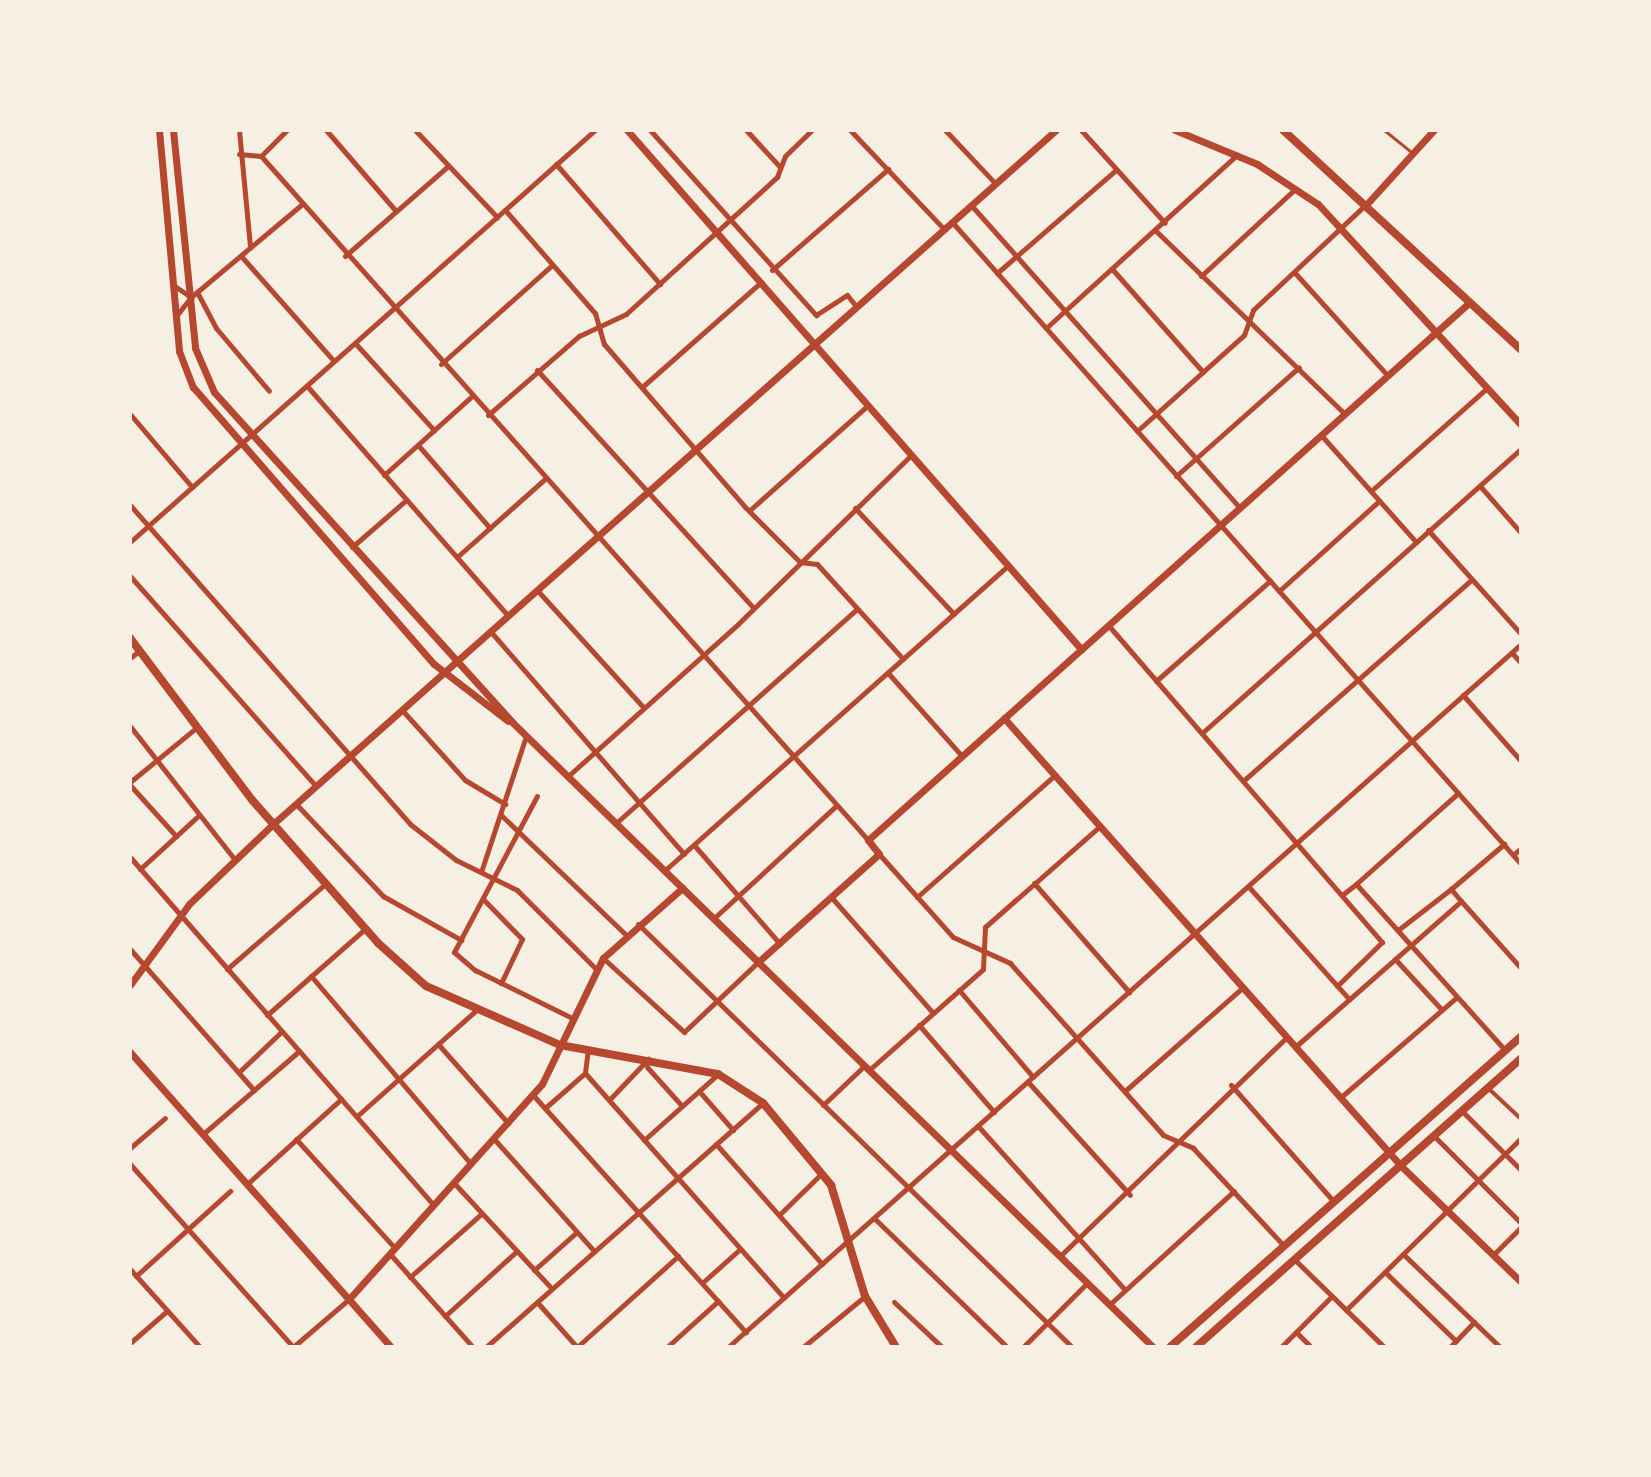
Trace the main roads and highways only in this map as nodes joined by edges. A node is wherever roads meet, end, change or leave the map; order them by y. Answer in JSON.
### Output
{"nodes":[{"id":1,"x":1283,"y":130,"type":"edge"},
{"id":2,"x":1521,"y":350,"type":"edge"},
{"id":3,"x":130,"y":638,"type":"edge"},
{"id":4,"x":1521,"y":1037,"type":"edge"},
{"id":5,"x":1519,"y":1064,"type":"edge"},
{"id":6,"x":896,"y":1347,"type":"edge"},
{"id":7,"x":1170,"y":1347,"type":"edge"},
{"id":8,"x":1196,"y":1347,"type":"edge"}],
"edges":[{"from":1,"to":2,"type":"main road"},
{"from":3,"to":6,"type":"main road"},
{"from":4,"to":7,"type":"main road"},
{"from":5,"to":8,"type":"main road"}]}
